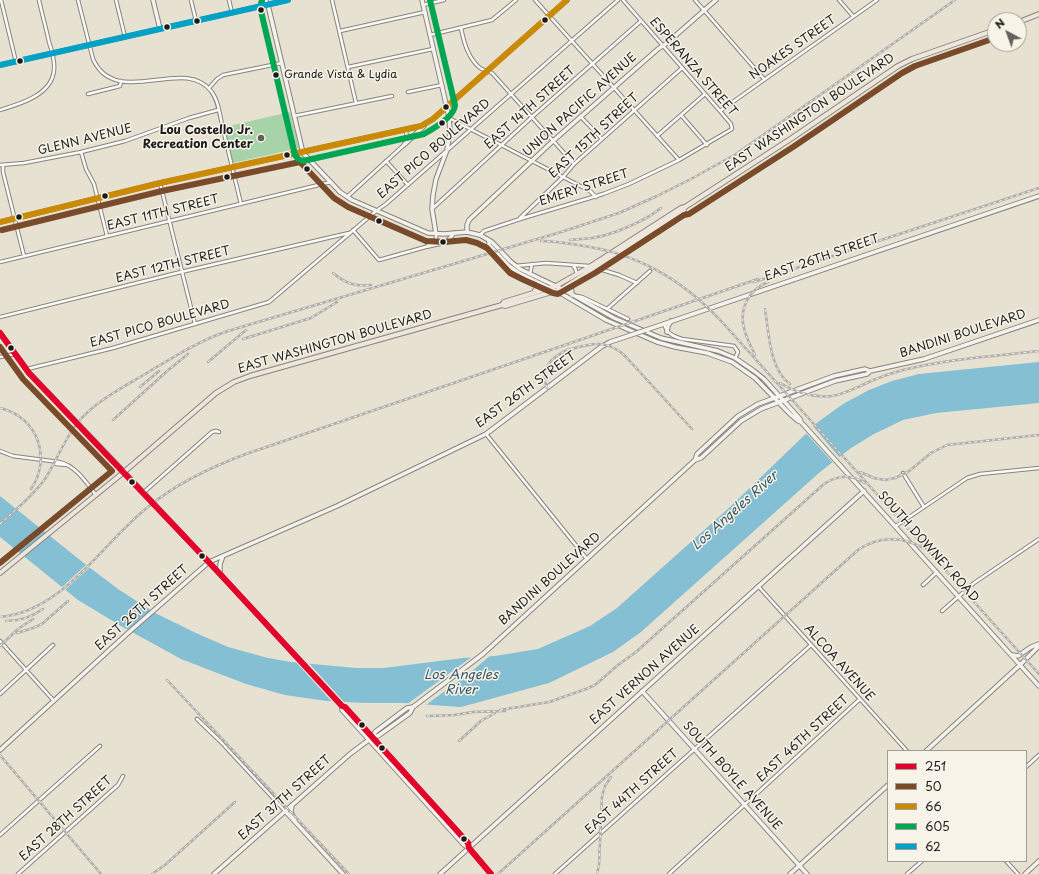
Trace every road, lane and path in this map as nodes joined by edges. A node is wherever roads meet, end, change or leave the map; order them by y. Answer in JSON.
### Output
{"nodes":[{"id":1,"x":1,"y":0,"type":"edge"},
{"id":2,"x":39,"y":0,"type":"edge"},
{"id":3,"x":78,"y":0,"type":"edge"},
{"id":4,"x":116,"y":0,"type":"edge"},
{"id":5,"x":153,"y":0,"type":"edge"},
{"id":6,"x":191,"y":0,"type":"edge"},
{"id":7,"x":229,"y":0,"type":"edge"},
{"id":8,"x":266,"y":0,"type":"edge"},
{"id":9,"x":288,"y":0,"type":"edge"},
{"id":10,"x":332,"y":0,"type":"edge"},
{"id":11,"x":422,"y":0,"type":"edge"},
{"id":12,"x":444,"y":0,"type":"edge"},
{"id":13,"x":516,"y":0,"type":"edge"},
{"id":14,"x":535,"y":0,"type":"edge"},
{"id":15,"x":567,"y":0,"type":"edge"},
{"id":16,"x":618,"y":0,"type":"edge"},
{"id":17,"x":623,"y":0,"type":"edge"},
{"id":18,"x":695,"y":0,"type":"edge"},
{"id":19,"x":716,"y":0,"type":"edge"},
{"id":20,"x":839,"y":0,"type":"edge"},
{"id":21,"x":877,"y":0,"type":"edge"},
{"id":22,"x":268,"y":4,"type":"junction"},
{"id":23,"x":423,"y":5,"type":"junction"},
{"id":24,"x":704,"y":10,"type":"junction"},
{"id":25,"x":232,"y":12,"type":"junction"},
{"id":26,"x":425,"y":12,"type":"junction"},
{"id":27,"x":1039,"y":14,"type":"edge"},
{"id":28,"x":549,"y":16,"type":"junction"},
{"id":29,"x":853,"y":16,"type":"junction"},
{"id":30,"x":1027,"y":19,"type":"edge"},
{"id":31,"x":196,"y":21,"type":"junction"},
{"id":32,"x":641,"y":21,"type":"junction"},
{"id":33,"x":461,"y":28,"type":"junction"},
{"id":34,"x":160,"y":29,"type":"junction"},
{"id":35,"x":340,"y":31,"type":"junction"},
{"id":36,"x":987,"y":33,"type":"edge"},
{"id":37,"x":430,"y":35,"type":"junction"},
{"id":38,"x":125,"y":37,"type":"junction"},
{"id":39,"x":572,"y":41,"type":"junction"},
{"id":40,"x":89,"y":45,"type":"junction"},
{"id":41,"x":663,"y":46,"type":"junction"},
{"id":42,"x":433,"y":49,"type":"junction"},
{"id":43,"x":52,"y":53,"type":"junction"},
{"id":44,"x":16,"y":62,"type":"junction"},
{"id":45,"x":282,"y":63,"type":"junction"},
{"id":46,"x":592,"y":64,"type":"junction"},
{"id":47,"x":0,"y":65,"type":"edge"},
{"id":48,"x":348,"y":67,"type":"junction"},
{"id":49,"x":682,"y":68,"type":"junction"},
{"id":50,"x":487,"y":70,"type":"junction"},
{"id":51,"x":764,"y":79,"type":"junction"},
{"id":52,"x":122,"y":81,"type":"junction"},
{"id":53,"x":442,"y":85,"type":"junction"},
{"id":54,"x":209,"y":88,"type":"junction"},
{"id":55,"x":614,"y":88,"type":"junction"},
{"id":56,"x":408,"y":92,"type":"dead end"},
{"id":57,"x":88,"y":94,"type":"dead end"},
{"id":58,"x":511,"y":94,"type":"junction"},
{"id":59,"x":705,"y":94,"type":"junction"},
{"id":60,"x":392,"y":96,"type":"dead end"},
{"id":61,"x":356,"y":102,"type":"junction"},
{"id":62,"x":446,"y":107,"type":"junction"},
{"id":63,"x":0,"y":110,"type":"edge"},
{"id":64,"x":218,"y":110,"type":"junction"},
{"id":65,"x":634,"y":110,"type":"junction"},
{"id":66,"x":720,"y":111,"type":"junction"},
{"id":67,"x":681,"y":115,"type":"junction"},
{"id":68,"x":294,"y":116,"type":"junction"},
{"id":69,"x":449,"y":117,"type":"junction"},
{"id":70,"x":532,"y":117,"type":"junction"},
{"id":71,"x":581,"y":117,"type":"junction"},
{"id":72,"x":426,"y":124,"type":"junction"},
{"id":73,"x":732,"y":128,"type":"joint"},
{"id":74,"x":471,"y":129,"type":"junction"},
{"id":75,"x":406,"y":130,"type":"junction"},
{"id":76,"x":657,"y":136,"type":"junction"},
{"id":77,"x":602,"y":139,"type":"junction"},
{"id":78,"x":553,"y":141,"type":"junction"},
{"id":79,"x":404,"y":145,"type":"junction"},
{"id":80,"x":502,"y":145,"type":"junction"},
{"id":81,"x":707,"y":145,"type":"junction"},
{"id":82,"x":447,"y":150,"type":"junction"},
{"id":83,"x":81,"y":152,"type":"junction"},
{"id":84,"x":303,"y":153,"type":"junction"},
{"id":85,"x":679,"y":160,"type":"junction"},
{"id":86,"x":386,"y":161,"type":"junction"},
{"id":87,"x":531,"y":161,"type":"junction"},
{"id":88,"x":574,"y":164,"type":"junction"},
{"id":89,"x":2,"y":165,"type":"edge"},
{"id":90,"x":232,"y":168,"type":"junction"},
{"id":91,"x":2,"y":172,"type":"edge"},
{"id":92,"x":563,"y":177,"type":"junction"},
{"id":93,"x":331,"y":182,"type":"junction"},
{"id":94,"x":160,"y":184,"type":"junction"},
{"id":95,"x":408,"y":185,"type":"junction"},
{"id":96,"x":1039,"y":196,"type":"edge"},
{"id":97,"x":346,"y":197,"type":"junction"},
{"id":98,"x":596,"y":197,"type":"junction"},
{"id":99,"x":98,"y":198,"type":"junction"},
{"id":100,"x":241,"y":204,"type":"junction"},
{"id":101,"x":432,"y":209,"type":"junction"},
{"id":102,"x":376,"y":211,"type":"junction"},
{"id":103,"x":15,"y":218,"type":"junction"},
{"id":104,"x":520,"y":219,"type":"junction"},
{"id":105,"x":170,"y":221,"type":"junction"},
{"id":106,"x":0,"y":222,"type":"edge"},
{"id":107,"x":352,"y":231,"type":"junction"},
{"id":108,"x":467,"y":232,"type":"junction"},
{"id":109,"x":454,"y":233,"type":"junction"},
{"id":110,"x":436,"y":234,"type":"junction"},
{"id":111,"x":480,"y":235,"type":"junction"},
{"id":112,"x":107,"y":236,"type":"junction"},
{"id":113,"x":428,"y":246,"type":"junction"},
{"id":114,"x":24,"y":256,"type":"junction"},
{"id":115,"x":0,"y":262,"type":"edge"},
{"id":116,"x":532,"y":264,"type":"junction"},
{"id":117,"x":572,"y":264,"type":"junction"},
{"id":118,"x":513,"y":267,"type":"junction"},
{"id":119,"x":593,"y":267,"type":"junction"},
{"id":120,"x":650,"y":271,"type":"dead end"},
{"id":121,"x":181,"y":272,"type":"junction"},
{"id":122,"x":530,"y":274,"type":"junction"},
{"id":123,"x":577,"y":274,"type":"junction"},
{"id":124,"x":535,"y":281,"type":"junction"},
{"id":125,"x":573,"y":282,"type":"junction"},
{"id":126,"x":637,"y":283,"type":"junction"},
{"id":127,"x":556,"y":286,"type":"junction"},
{"id":128,"x":550,"y":288,"type":"junction"},
{"id":129,"x":562,"y":289,"type":"junction"},
{"id":130,"x":556,"y":291,"type":"junction"},
{"id":131,"x":530,"y":294,"type":"junction"},
{"id":132,"x":572,"y":295,"type":"junction"},
{"id":133,"x":502,"y":305,"type":"junction"},
{"id":134,"x":607,"y":309,"type":"junction"},
{"id":135,"x":0,"y":317,"type":"edge"},
{"id":136,"x":628,"y":319,"type":"dead end"},
{"id":137,"x":1039,"y":320,"type":"edge"},
{"id":138,"x":671,"y":321,"type":"junction"},
{"id":139,"x":663,"y":323,"type":"junction"},
{"id":140,"x":194,"y":324,"type":"junction"},
{"id":141,"x":667,"y":332,"type":"junction"},
{"id":142,"x":0,"y":333,"type":"edge"},
{"id":143,"x":15,"y":354,"type":"junction"},
{"id":144,"x":0,"y":357,"type":"edge"},
{"id":145,"x":735,"y":358,"type":"junction"},
{"id":146,"x":27,"y":369,"type":"junction"},
{"id":147,"x":870,"y":371,"type":"junction"},
{"id":148,"x":779,"y":396,"type":"junction"},
{"id":149,"x":774,"y":397,"type":"junction"},
{"id":150,"x":790,"y":397,"type":"junction"},
{"id":151,"x":783,"y":400,"type":"junction"},
{"id":152,"x":778,"y":402,"type":"junction"},
{"id":153,"x":790,"y":408,"type":"junction"},
{"id":154,"x":801,"y":422,"type":"junction"},
{"id":155,"x":219,"y":432,"type":"dead end"},
{"id":156,"x":486,"y":434,"type":"junction"},
{"id":157,"x":0,"y":452,"type":"edge"},
{"id":158,"x":695,"y":460,"type":"junction"},
{"id":159,"x":1039,"y":468,"type":"edge"},
{"id":160,"x":124,"y":472,"type":"junction"},
{"id":161,"x":903,"y":473,"type":"dead end"},
{"id":162,"x":864,"y":491,"type":"junction"},
{"id":163,"x":144,"y":492,"type":"junction"},
{"id":164,"x":96,"y":494,"type":"junction"},
{"id":165,"x":924,"y":507,"type":"junction"},
{"id":166,"x":896,"y":526,"type":"junction"},
{"id":167,"x":1039,"y":539,"type":"edge"},
{"id":168,"x":223,"y":556,"type":"junction"},
{"id":169,"x":587,"y":559,"type":"junction"},
{"id":170,"x":209,"y":562,"type":"junction"},
{"id":171,"x":937,"y":572,"type":"junction"},
{"id":172,"x":0,"y":573,"type":"edge"},
{"id":173,"x":220,"y":574,"type":"junction"},
{"id":174,"x":923,"y":585,"type":"dead end"},
{"id":175,"x":758,"y":586,"type":"junction"},
{"id":176,"x":958,"y":596,"type":"junction"},
{"id":177,"x":942,"y":611,"type":"dead end"},
{"id":178,"x":0,"y":641,"type":"edge"},
{"id":179,"x":53,"y":645,"type":"dead end"},
{"id":180,"x":811,"y":645,"type":"junction"},
{"id":181,"x":1039,"y":645,"type":"edge"},
{"id":182,"x":1011,"y":654,"type":"junction"},
{"id":183,"x":1020,"y":665,"type":"junction"},
{"id":184,"x":26,"y":670,"type":"junction"},
{"id":185,"x":1039,"y":686,"type":"edge"},
{"id":186,"x":642,"y":691,"type":"junction"},
{"id":187,"x":0,"y":694,"type":"edge"},
{"id":188,"x":860,"y":699,"type":"junction"},
{"id":189,"x":54,"y":701,"type":"junction"},
{"id":190,"x":197,"y":719,"type":"dead end"},
{"id":191,"x":371,"y":738,"type":"junction"},
{"id":192,"x":100,"y":746,"type":"dead end"},
{"id":193,"x":694,"y":748,"type":"junction"},
{"id":194,"x":0,"y":750,"type":"edge"},
{"id":195,"x":906,"y":750,"type":"edge"},
{"id":196,"x":927,"y":750,"type":"edge"},
{"id":197,"x":1039,"y":755,"type":"edge"},
{"id":198,"x":1027,"y":766,"type":"edge"},
{"id":199,"x":123,"y":776,"type":"dead end"},
{"id":200,"x":887,"y":786,"type":"edge"},
{"id":201,"x":292,"y":805,"type":"junction"},
{"id":202,"x":745,"y":805,"type":"junction"},
{"id":203,"x":285,"y":811,"type":"junction"},
{"id":204,"x":296,"y":823,"type":"junction"},
{"id":205,"x":0,"y":835,"type":"edge"},
{"id":206,"x":469,"y":848,"type":"junction"},
{"id":207,"x":1039,"y":861,"type":"edge"},
{"id":208,"x":921,"y":862,"type":"edge"},
{"id":209,"x":1007,"y":862,"type":"edge"},
{"id":210,"x":799,"y":866,"type":"junction"},
{"id":211,"x":18,"y":874,"type":"edge"},
{"id":212,"x":214,"y":874,"type":"edge"},
{"id":213,"x":343,"y":874,"type":"edge"},
{"id":214,"x":440,"y":874,"type":"edge"},
{"id":215,"x":491,"y":874,"type":"edge"},
{"id":216,"x":555,"y":874,"type":"edge"},
{"id":217,"x":669,"y":874,"type":"edge"},
{"id":218,"x":790,"y":874,"type":"edge"},
{"id":219,"x":807,"y":874,"type":"edge"},
{"id":220,"x":907,"y":874,"type":"edge"},
{"id":221,"x":1018,"y":874,"type":"edge"},
{"id":222,"x":1025,"y":874,"type":"edge"}],
"edges":[{"from":1,"to":44,"type":"street"},
{"from":2,"to":43,"type":"street"},
{"from":3,"to":40,"type":"street"},
{"from":4,"to":38,"type":"street"},
{"from":5,"to":34,"type":"main road"},
{"from":6,"to":31,"type":"street"},
{"from":7,"to":25,"type":"street"},
{"from":8,"to":22,"type":"street"},
{"from":9,"to":22,"type":"main road"},
{"from":10,"to":35,"type":"street"},
{"from":11,"to":23,"type":"main road"},
{"from":12,"to":23,"type":"street"},
{"from":13,"to":33,"type":"street"},
{"from":14,"to":28,"type":"street"},
{"from":15,"to":28,"type":"main road"},
{"from":16,"to":39,"type":"street","name":"EAST PICO BOULEVARD"},
{"from":17,"to":32,"type":"street","name":"ESPERANZA STREET"},
{"from":18,"to":24,"type":"street"},
{"from":19,"to":24,"type":"main road","name":"UNION PACIFIC AVENUE"},
{"from":20,"to":29,"type":"street"},
{"from":21,"to":29,"type":"street","name":"NOAKES STREET"},
{"from":22,"to":25,"type":"main road"},
{"from":22,"to":45,"type":"main road"},
{"from":23,"to":26,"type":"main road"},
{"from":24,"to":41,"type":"main road","name":"UNION PACIFIC AVENUE"},
{"from":24,"to":51,"type":"street"},
{"from":25,"to":31,"type":"main road"},
{"from":26,"to":35,"type":"street"},
{"from":26,"to":37,"type":"main road"},
{"from":27,"to":30,"type":"main road"},
{"from":28,"to":39,"type":"street"},
{"from":28,"to":50,"type":"main road"},
{"from":29,"to":51,"type":"street","name":"NOAKES STREET"},
{"from":31,"to":34,"type":"main road"},
{"from":32,"to":41,"type":"street","name":"ESPERANZA STREET"},
{"from":32,"to":46,"type":"street","name":"EAST 14TH STREET"},
{"from":33,"to":37,"type":"street"},
{"from":33,"to":50,"type":"street"},
{"from":34,"to":38,"type":"main road"},
{"from":35,"to":48,"type":"street"},
{"from":36,"to":119,"type":"main road","name":"EAST WASHINGTON BOULEVARD"},
{"from":37,"to":42,"type":"main road"},
{"from":38,"to":40,"type":"main road"},
{"from":39,"to":46,"type":"street"},
{"from":39,"to":58,"type":"street","name":"EAST PICO BOULEVARD"},
{"from":40,"to":43,"type":"main road"},
{"from":40,"to":52,"type":"street"},
{"from":41,"to":49,"type":"street","name":"ESPERANZA STREET"},
{"from":41,"to":55,"type":"main road","name":"UNION PACIFIC AVENUE"},
{"from":42,"to":48,"type":"street"},
{"from":42,"to":53,"type":"main road"},
{"from":43,"to":44,"type":"main road"},
{"from":43,"to":63,"type":"street"},
{"from":44,"to":47,"type":"main road"},
{"from":45,"to":54,"type":"street"},
{"from":45,"to":68,"type":"main road"},
{"from":46,"to":55,"type":"street"},
{"from":46,"to":70,"type":"street","name":"EAST 14TH STREET"},
{"from":48,"to":61,"type":"street"},
{"from":49,"to":59,"type":"street","name":"ESPERANZA STREET"},
{"from":49,"to":65,"type":"street","name":"EAST 15TH STREET"},
{"from":50,"to":58,"type":"street"},
{"from":50,"to":62,"type":"main road"},
{"from":51,"to":66,"type":"street","name":"NOAKES STREET"},
{"from":52,"to":54,"type":"street"},
{"from":52,"to":57,"type":"street"},
{"from":53,"to":56,"type":"street"},
{"from":53,"to":62,"type":"main road"},
{"from":54,"to":64,"type":"street"},
{"from":55,"to":65,"type":"street"},
{"from":55,"to":71,"type":"main road","name":"UNION PACIFIC AVENUE"},
{"from":58,"to":70,"type":"street"},
{"from":58,"to":74,"type":"street","name":"EAST PICO BOULEVARD"},
{"from":59,"to":66,"type":"street","name":"ESPERANZA STREET"},
{"from":59,"to":67,"type":"street"},
{"from":60,"to":61,"type":"street"},
{"from":61,"to":68,"type":"street"},
{"from":62,"to":69,"type":"main road"},
{"from":62,"to":72,"type":"main road"},
{"from":64,"to":83,"type":"street","name":"GLENN AVENUE"},
{"from":64,"to":90,"type":"street"},
{"from":65,"to":76,"type":"street"},
{"from":65,"to":77,"type":"street","name":"EAST 15TH STREET"},
{"from":66,"to":73,"type":"street","name":"ESPERANZA STREET"},
{"from":67,"to":76,"type":"street"},
{"from":67,"to":81,"type":"street"},
{"from":68,"to":84,"type":"main road"},
{"from":69,"to":74,"type":"street"},
{"from":69,"to":82,"type":"main road"},
{"from":70,"to":78,"type":"street"},
{"from":70,"to":80,"type":"street","name":"EAST 14TH STREET"},
{"from":71,"to":77,"type":"street"},
{"from":71,"to":78,"type":"main road","name":"UNION PACIFIC AVENUE"},
{"from":72,"to":75,"type":"main road"},
{"from":72,"to":79,"type":"main road"},
{"from":73,"to":81,"type":"street","name":"EMERY STREET"},
{"from":74,"to":80,"type":"street"},
{"from":74,"to":82,"type":"street","name":"EAST PICO BOULEVARD"},
{"from":75,"to":79,"type":"street"},
{"from":75,"to":84,"type":"main road"},
{"from":76,"to":85,"type":"street"},
{"from":77,"to":88,"type":"street","name":"EAST 15TH STREET"},
{"from":78,"to":87,"type":"main road","name":"UNION PACIFIC AVENUE"},
{"from":78,"to":88,"type":"street"},
{"from":79,"to":86,"type":"street"},
{"from":80,"to":87,"type":"street"},
{"from":80,"to":101,"type":"street","name":"EAST 14TH STREET"},
{"from":81,"to":85,"type":"street","name":"EMERY STREET"},
{"from":82,"to":95,"type":"street","name":"EAST PICO BOULEVARD"},
{"from":82,"to":101,"type":"main road"},
{"from":83,"to":89,"type":"street","name":"GLENN AVENUE"},
{"from":83,"to":99,"type":"street"},
{"from":84,"to":90,"type":"main road"},
{"from":84,"to":93,"type":"main road"},
{"from":85,"to":98,"type":"street","name":"EMERY STREET"},
{"from":86,"to":95,"type":"street"},
{"from":86,"to":97,"type":"street"},
{"from":87,"to":92,"type":"street"},
{"from":87,"to":108,"type":"main road","name":"UNION PACIFIC AVENUE"},
{"from":88,"to":92,"type":"street","name":"EAST 15TH STREET"},
{"from":89,"to":91,"type":"street"},
{"from":90,"to":94,"type":"main road"},
{"from":90,"to":100,"type":"street"},
{"from":91,"to":103,"type":"street"},
{"from":92,"to":98,"type":"street"},
{"from":92,"to":104,"type":"street","name":"EAST 15TH STREET"},
{"from":93,"to":97,"type":"main road"},
{"from":93,"to":100,"type":"street","name":"EAST 11TH STREET"},
{"from":94,"to":99,"type":"main road"},
{"from":94,"to":105,"type":"street"},
{"from":95,"to":102,"type":"street","name":"EAST PICO BOULEVARD"},
{"from":96,"to":138,"type":"main road","name":"EAST 26TH STREET"},
{"from":97,"to":102,"type":"main road"},
{"from":98,"to":104,"type":"street","name":"EMERY STREET"},
{"from":99,"to":103,"type":"main road"},
{"from":99,"to":112,"type":"street"},
{"from":100,"to":105,"type":"street","name":"EAST 11TH STREET"},
{"from":101,"to":110,"type":"main road"},
{"from":102,"to":107,"type":"street","name":"EAST PICO BOULEVARD"},
{"from":102,"to":110,"type":"main road"},
{"from":103,"to":106,"type":"main road"},
{"from":103,"to":114,"type":"street"},
{"from":104,"to":111,"type":"street","name":"EMERY STREET"},
{"from":105,"to":112,"type":"street","name":"EAST 11TH STREET"},
{"from":105,"to":121,"type":"street"},
{"from":107,"to":113,"type":"street"},
{"from":107,"to":121,"type":"street","name":"EAST 12TH STREET"},
{"from":107,"to":140,"type":"street","name":"EAST PICO BOULEVARD"},
{"from":108,"to":109,"type":"main road"},
{"from":108,"to":111,"type":"main road"},
{"from":109,"to":110,"type":"main road"},
{"from":109,"to":113,"type":"main road"},
{"from":110,"to":113,"type":"street"},
{"from":111,"to":118,"type":"main road"},
{"from":112,"to":114,"type":"street","name":"EAST 11TH STREET"},
{"from":114,"to":115,"type":"street","name":"EAST 11TH STREET"},
{"from":116,"to":117,"type":"street"},
{"from":116,"to":118,"type":"street"},
{"from":116,"to":122,"type":"street"},
{"from":117,"to":119,"type":"street"},
{"from":117,"to":123,"type":"street"},
{"from":118,"to":122,"type":"main road","name":"SOUTH DOWNEY ROAD"},
{"from":118,"to":124,"type":"main road","name":"SOUTH DOWNEY ROAD"},
{"from":119,"to":123,"type":"main road","name":"EAST WASHINGTON BOULEVARD"},
{"from":119,"to":125,"type":"main road","name":"EAST WASHINGTON BOULEVARD"},
{"from":119,"to":126,"type":"street"},
{"from":120,"to":126,"type":"street"},
{"from":121,"to":135,"type":"street","name":"EAST 12TH STREET"},
{"from":121,"to":140,"type":"street"},
{"from":122,"to":127,"type":"main road","name":"SOUTH DOWNEY ROAD"},
{"from":123,"to":127,"type":"main road","name":"EAST WASHINGTON BOULEVARD"},
{"from":124,"to":128,"type":"main road","name":"SOUTH DOWNEY ROAD"},
{"from":124,"to":131,"type":"main road"},
{"from":125,"to":129,"type":"main road","name":"EAST WASHINGTON BOULEVARD"},
{"from":125,"to":132,"type":"main road"},
{"from":126,"to":134,"type":"street"},
{"from":127,"to":128,"type":"main road","name":"EAST WASHINGTON BOULEVARD"},
{"from":127,"to":129,"type":"main road","name":"SOUTH DOWNEY ROAD"},
{"from":128,"to":130,"type":"main road","name":"SOUTH DOWNEY ROAD"},
{"from":128,"to":131,"type":"main road","name":"EAST WASHINGTON BOULEVARD"},
{"from":129,"to":130,"type":"main road","name":"EAST WASHINGTON BOULEVARD"},
{"from":129,"to":132,"type":"main road","name":"SOUTH DOWNEY ROAD"},
{"from":130,"to":133,"type":"main road","name":"EAST WASHINGTON BOULEVARD"},
{"from":130,"to":149,"type":"main road","name":"SOUTH DOWNEY ROAD"},
{"from":131,"to":133,"type":"main road","name":"EAST WASHINGTON BOULEVARD"},
{"from":132,"to":134,"type":"street"},
{"from":132,"to":145,"type":"main road","name":"SOUTH DOWNEY ROAD"},
{"from":133,"to":160,"type":"main road","name":"EAST WASHINGTON BOULEVARD"},
{"from":134,"to":136,"type":"street"},
{"from":137,"to":147,"type":"main road","name":"BANDINI BOULEVARD"},
{"from":138,"to":139,"type":"main road","name":"EAST 26TH STREET"},
{"from":138,"to":141,"type":"main road"},
{"from":139,"to":141,"type":"street"},
{"from":139,"to":156,"type":"main road","name":"EAST 26TH STREET","bridge":true},
{"from":140,"to":146,"type":"street","name":"EAST PICO BOULEVARD"},
{"from":141,"to":145,"type":"street","name":"SOUTH DOWNEY ROAD"},
{"from":142,"to":143,"type":"main road"},
{"from":143,"to":144,"type":"street"},
{"from":143,"to":146,"type":"main road"},
{"from":145,"to":148,"type":"main road","name":"SOUTH DOWNEY ROAD"},
{"from":146,"to":160,"type":"main road"},
{"from":147,"to":148,"type":"main road","name":"BANDINI BOULEVARD"},
{"from":147,"to":150,"type":"main road","name":"BANDINI BOULEVARD"},
{"from":148,"to":149,"type":"main road","name":"BANDINI BOULEVARD"},
{"from":148,"to":151,"type":"main road","name":"SOUTH DOWNEY ROAD"},
{"from":149,"to":152,"type":"main road","name":"SOUTH DOWNEY ROAD"},
{"from":149,"to":158,"type":"main road","name":"BANDINI BOULEVARD"},
{"from":150,"to":151,"type":"main road","name":"BANDINI BOULEVARD"},
{"from":150,"to":153,"type":"main road"},
{"from":151,"to":152,"type":"main road","name":"BANDINI BOULEVARD"},
{"from":151,"to":153,"type":"main road","name":"SOUTH DOWNEY ROAD"},
{"from":152,"to":154,"type":"main road","name":"SOUTH DOWNEY ROAD"},
{"from":152,"to":158,"type":"main road","name":"BANDINI BOULEVARD"},
{"from":153,"to":154,"type":"main road","name":"SOUTH DOWNEY ROAD"},
{"from":154,"to":162,"type":"main road","name":"SOUTH DOWNEY ROAD"},
{"from":155,"to":163,"type":"street"},
{"from":156,"to":168,"type":"main road","name":"EAST 26TH STREET"},
{"from":156,"to":169,"type":"street"},
{"from":157,"to":164,"type":"street"},
{"from":158,"to":169,"type":"main road","name":"BANDINI BOULEVARD"},
{"from":159,"to":165,"type":"street"},
{"from":160,"to":163,"type":"main road"},
{"from":160,"to":164,"type":"main road","name":"EAST WASHINGTON BOULEVARD"},
{"from":161,"to":165,"type":"street"},
{"from":162,"to":166,"type":"main road","name":"SOUTH DOWNEY ROAD"},
{"from":162,"to":175,"type":"main road","name":"EAST VERNON AVENUE"},
{"from":163,"to":170,"type":"main road"},
{"from":164,"to":172,"type":"main road","name":"EAST WASHINGTON BOULEVARD"},
{"from":165,"to":166,"type":"street"},
{"from":166,"to":171,"type":"main road","name":"SOUTH DOWNEY ROAD"},
{"from":167,"to":176,"type":"street"},
{"from":168,"to":170,"type":"main road","name":"EAST 26TH STREET"},
{"from":168,"to":173,"type":"main road"},
{"from":169,"to":191,"type":"main road","name":"BANDINI BOULEVARD"},
{"from":170,"to":173,"type":"main road"},
{"from":170,"to":189,"type":"main road","name":"EAST 26TH STREET"},
{"from":171,"to":174,"type":"street"},
{"from":171,"to":176,"type":"main road","name":"SOUTH DOWNEY ROAD"},
{"from":173,"to":191,"type":"main road"},
{"from":175,"to":180,"type":"street","name":"ALCOA AVENUE"},
{"from":175,"to":186,"type":"main road","name":"EAST VERNON AVENUE"},
{"from":176,"to":177,"type":"street"},
{"from":176,"to":182,"type":"main road","name":"SOUTH DOWNEY ROAD"},
{"from":178,"to":184,"type":"street"},
{"from":179,"to":184,"type":"street"},
{"from":180,"to":188,"type":"street","name":"ALCOA AVENUE"},
{"from":180,"to":193,"type":"street","name":"EAST 44TH STREET"},
{"from":181,"to":182,"type":"main road"},
{"from":181,"to":183,"type":"main road"},
{"from":182,"to":183,"type":"main road","name":"SOUTH DOWNEY ROAD"},
{"from":183,"to":185,"type":"main road","name":"SOUTH DOWNEY ROAD"},
{"from":183,"to":196,"type":"main road"},
{"from":184,"to":187,"type":"street"},
{"from":184,"to":189,"type":"street"},
{"from":186,"to":193,"type":"main road","name":"SOUTH BOYLE AVENUE"},
{"from":186,"to":206,"type":"main road","name":"EAST VERNON AVENUE"},
{"from":188,"to":195,"type":"street","name":"ALCOA AVENUE"},
{"from":188,"to":202,"type":"street","name":"EAST 46TH STREET"},
{"from":189,"to":194,"type":"main road","name":"EAST 26TH STREET"},
{"from":190,"to":203,"type":"street"},
{"from":191,"to":201,"type":"main road","name":"EAST 37TH STREET"},
{"from":191,"to":206,"type":"main road"},
{"from":192,"to":205,"type":"street"},
{"from":193,"to":202,"type":"main road","name":"SOUTH BOYLE AVENUE"},
{"from":193,"to":216,"type":"street","name":"EAST 44TH STREET"},
{"from":197,"to":198,"type":"street"},
{"from":199,"to":211,"type":"street","name":"EAST 28TH STREET"},
{"from":200,"to":210,"type":"main road"},
{"from":201,"to":203,"type":"main road","name":"EAST 37TH STREET"},
{"from":201,"to":204,"type":"main road"},
{"from":202,"to":210,"type":"main road","name":"SOUTH BOYLE AVENUE"},
{"from":202,"to":217,"type":"street","name":"EAST 46TH STREET"},
{"from":203,"to":204,"type":"main road"},
{"from":203,"to":212,"type":"main road","name":"EAST 37TH STREET"},
{"from":204,"to":213,"type":"main road"},
{"from":206,"to":214,"type":"main road","name":"EAST VERNON AVENUE"},
{"from":206,"to":215,"type":"main road"},
{"from":207,"to":222,"type":"main road"},
{"from":208,"to":220,"type":"street"},
{"from":209,"to":221,"type":"street"},
{"from":210,"to":218,"type":"main road"},
{"from":210,"to":219,"type":"main road","name":"SOUTH BOYLE AVENUE"}]}
